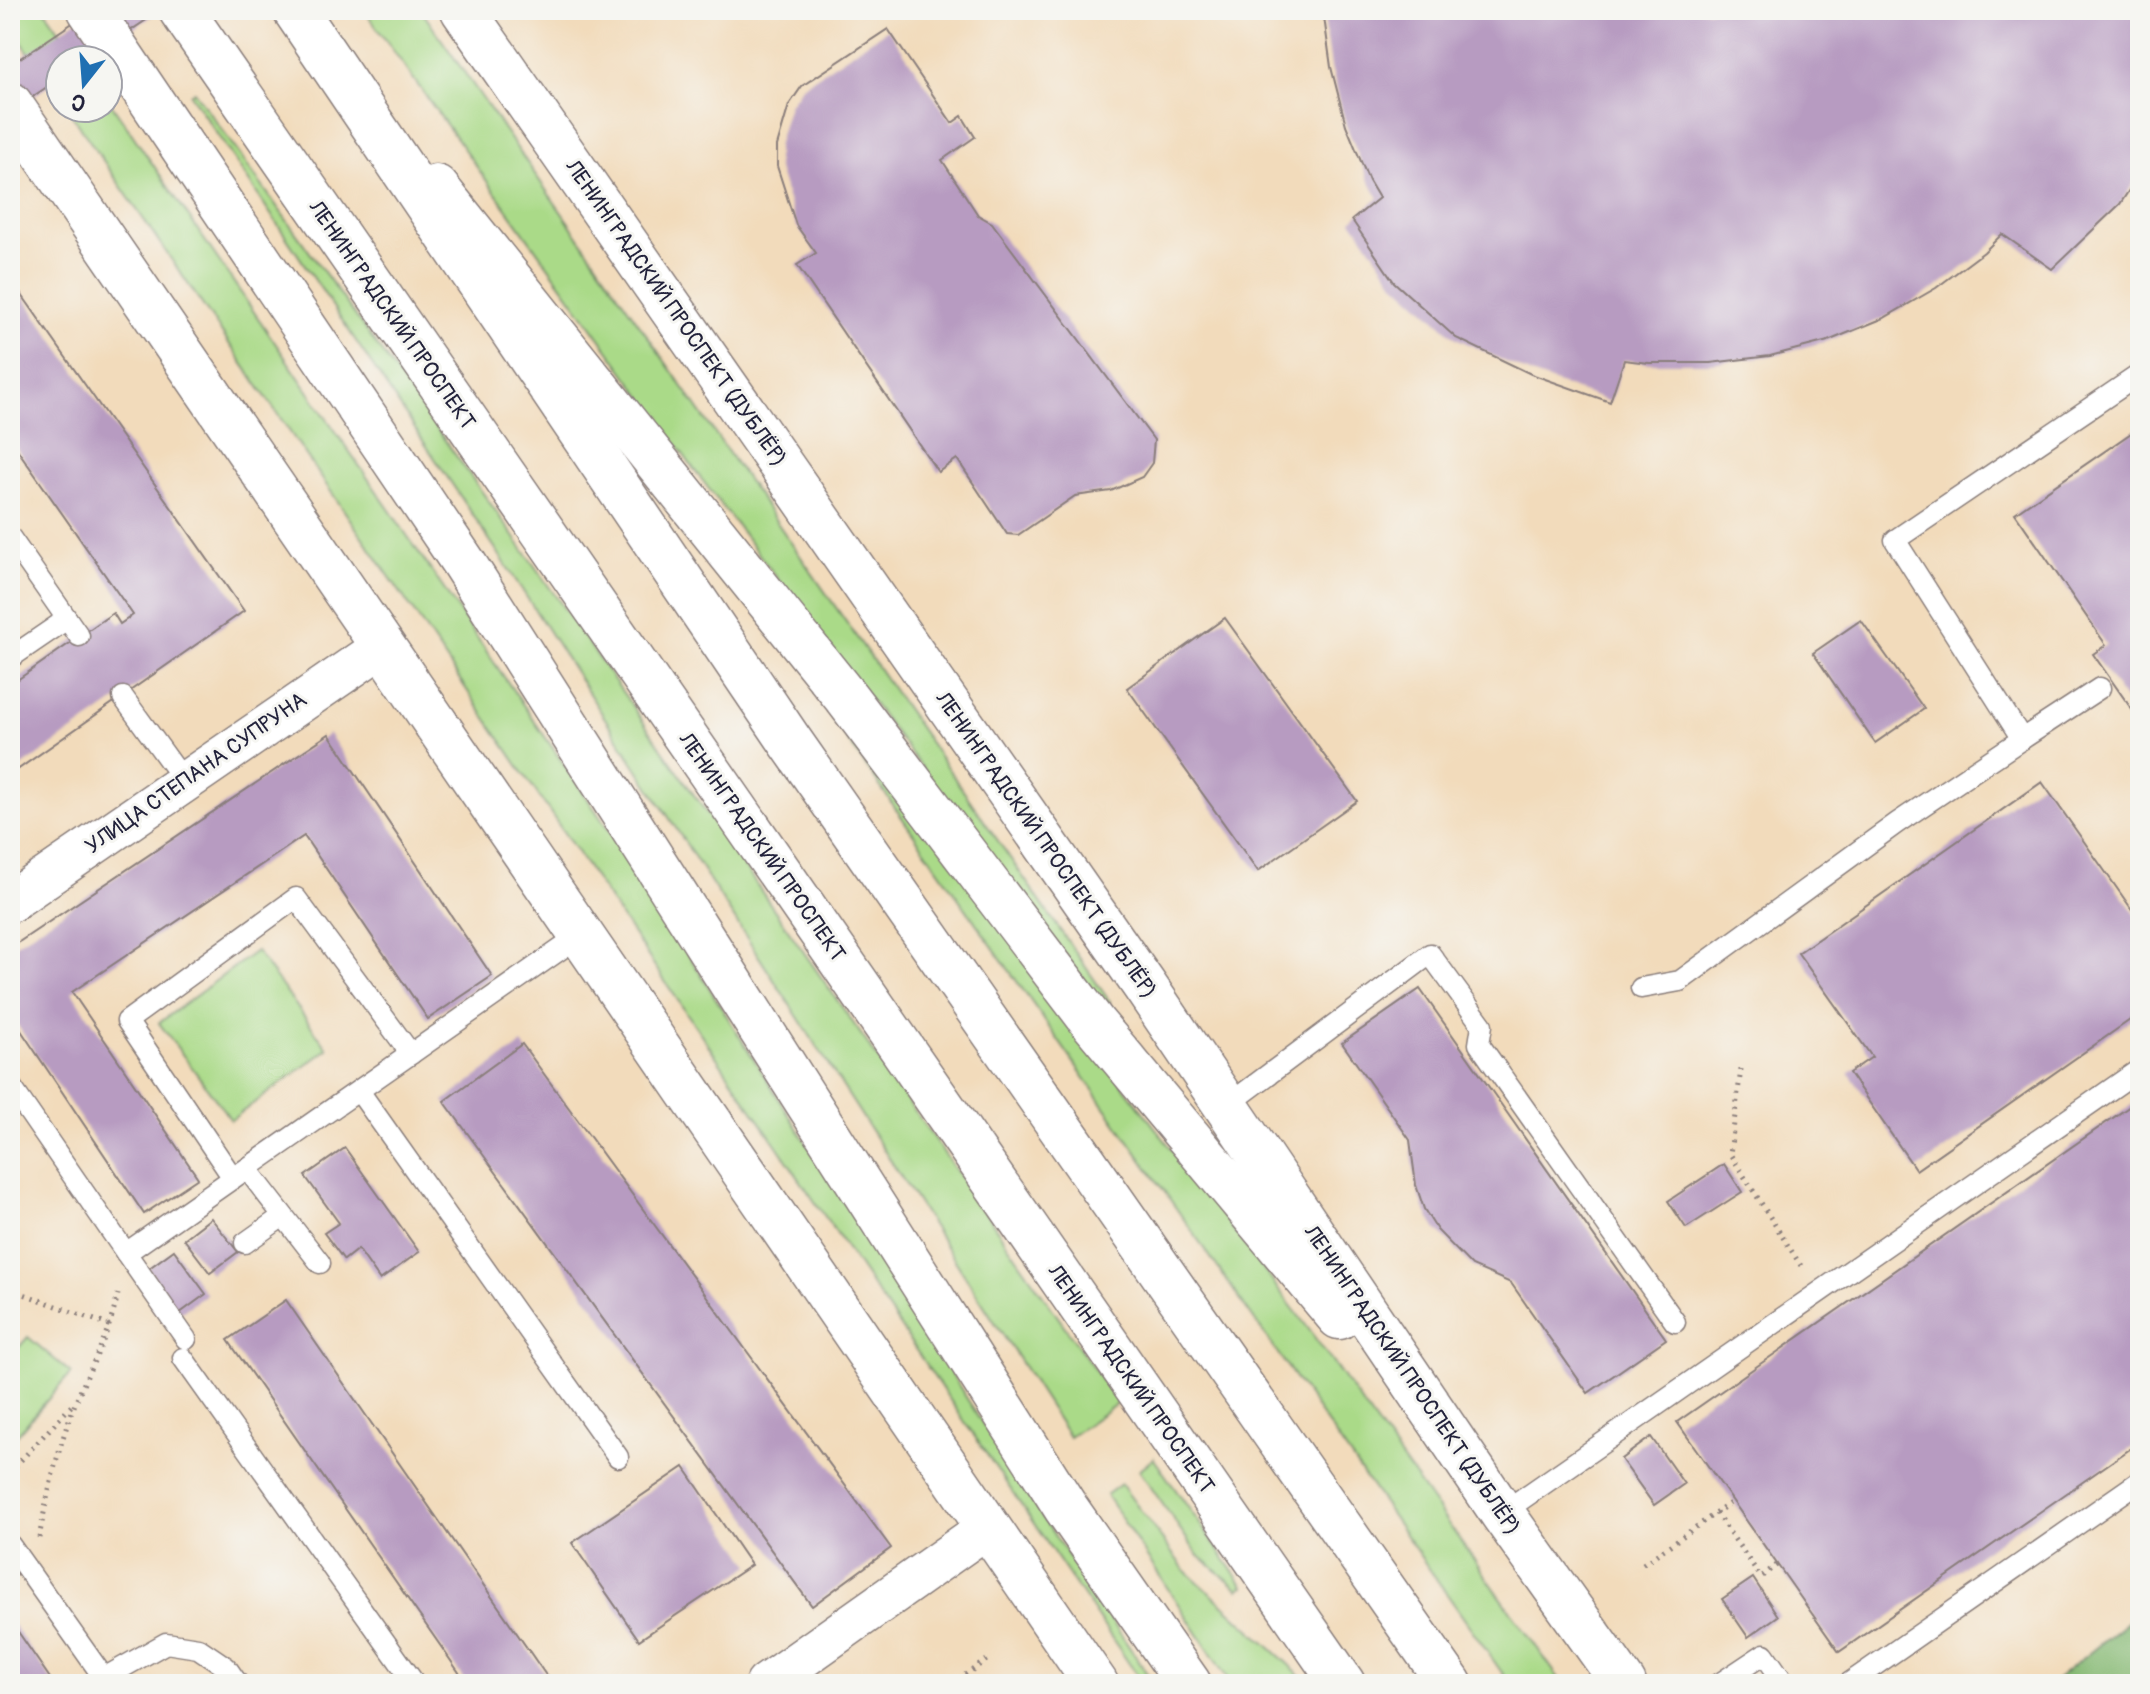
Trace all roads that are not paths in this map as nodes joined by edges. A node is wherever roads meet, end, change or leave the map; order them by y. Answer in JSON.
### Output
{"nodes":[{"id":1,"x":90,"y":10,"type":"edge"},
{"id":2,"x":181,"y":10,"type":"edge"},
{"id":3,"x":463,"y":10,"type":"edge"},
{"id":4,"x":299,"y":16,"type":"edge"},
{"id":5,"x":12,"y":110,"type":"edge"},
{"id":6,"x":2140,"y":374,"type":"edge"},
{"id":7,"x":10,"y":537,"type":"edge"},
{"id":8,"x":67,"y":619,"type":"junction"},
{"id":9,"x":79,"y":636,"type":"dead end"},
{"id":10,"x":383,"y":646,"type":"junction"},
{"id":11,"x":10,"y":658,"type":"edge"},
{"id":12,"x":2100,"y":688,"type":"dead end"},
{"id":13,"x":123,"y":697,"type":"dead end"},
{"id":14,"x":2022,"y":739,"type":"junction"},
{"id":15,"x":184,"y":781,"type":"junction"},
{"id":16,"x":10,"y":902,"type":"edge"},
{"id":17,"x":581,"y":935,"type":"junction"},
{"id":18,"x":1641,"y":988,"type":"dead end"},
{"id":19,"x":411,"y":1054,"type":"junction"},
{"id":20,"x":2140,"y":1069,"type":"edge"},
{"id":21,"x":10,"y":1085,"type":"edge"},
{"id":22,"x":359,"y":1091,"type":"junction"},
{"id":23,"x":1225,"y":1107,"type":"junction"},
{"id":24,"x":240,"y":1174,"type":"junction"},
{"id":25,"x":283,"y":1216,"type":"junction"},
{"id":26,"x":245,"y":1243,"type":"dead end"},
{"id":27,"x":126,"y":1253,"type":"junction"},
{"id":28,"x":320,"y":1263,"type":"dead end"},
{"id":29,"x":1675,"y":1322,"type":"dead end"},
{"id":30,"x":618,"y":1457,"type":"dead end"},
{"id":31,"x":2140,"y":1481,"type":"edge"},
{"id":32,"x":1502,"y":1513,"type":"junction"},
{"id":33,"x":988,"y":1527,"type":"junction"},
{"id":34,"x":10,"y":1545,"type":"edge"},
{"id":35,"x":102,"y":1681,"type":"edge"},
{"id":36,"x":238,"y":1684,"type":"edge"},
{"id":37,"x":415,"y":1684,"type":"edge"},
{"id":38,"x":766,"y":1684,"type":"edge"},
{"id":39,"x":1096,"y":1684,"type":"edge"},
{"id":40,"x":1189,"y":1684,"type":"edge"},
{"id":41,"x":1343,"y":1684,"type":"edge"},
{"id":42,"x":1450,"y":1684,"type":"edge"},
{"id":43,"x":1624,"y":1684,"type":"edge"},
{"id":44,"x":1719,"y":1684,"type":"edge"},
{"id":45,"x":1785,"y":1684,"type":"edge"},
{"id":46,"x":1848,"y":1684,"type":"edge"}],
"edges":[{"from":1,"to":40,"type":"main road"},
{"from":2,"to":41,"type":"main road","name":"ЛЕНИНГРАДСКИЙ ПРОСПЕКТ"},
{"from":3,"to":23,"type":"main road","name":"ЛЕНИНГРАДСКИЙ ПРОСПЕКТ (ДУБЛЁР)"},
{"from":4,"to":32,"type":"main road"},
{"from":4,"to":42,"type":"main road"},
{"from":5,"to":10,"type":"main road"},
{"from":6,"to":14,"type":"lane"},
{"from":7,"to":8,"type":"lane"},
{"from":8,"to":9,"type":"lane"},
{"from":8,"to":11,"type":"lane"},
{"from":10,"to":15,"type":"street","name":"УЛИЦА СТЕПАНА СУПРУНА"},
{"from":10,"to":17,"type":"main road"},
{"from":12,"to":14,"type":"lane"},
{"from":13,"to":15,"type":"lane"},
{"from":14,"to":18,"type":"lane"},
{"from":15,"to":16,"type":"street","name":"УЛИЦА СТЕПАНА СУПРУНА"},
{"from":17,"to":19,"type":"lane"},
{"from":17,"to":33,"type":"main road"},
{"from":19,"to":22,"type":"lane"},
{"from":19,"to":24,"type":"lane"},
{"from":20,"to":32,"type":"lane"},
{"from":21,"to":27,"type":"lane"},
{"from":22,"to":24,"type":"lane"},
{"from":22,"to":30,"type":"lane"},
{"from":23,"to":29,"type":"lane"},
{"from":23,"to":32,"type":"main road","name":"ЛЕНИНГРАДСКИЙ ПРОСПЕКТ (ДУБЛЁР)"},
{"from":24,"to":25,"type":"lane"},
{"from":24,"to":27,"type":"lane"},
{"from":25,"to":26,"type":"lane"},
{"from":25,"to":28,"type":"lane"},
{"from":27,"to":37,"type":"lane"},
{"from":31,"to":46,"type":"lane"},
{"from":32,"to":43,"type":"main road","name":"ЛЕНИНГРАДСКИЙ ПРОСПЕКТ (ДУБЛЁР)"},
{"from":33,"to":38,"type":"street"},
{"from":33,"to":39,"type":"main road"},
{"from":34,"to":35,"type":"lane"},
{"from":35,"to":36,"type":"lane"},
{"from":44,"to":45,"type":"lane"}]}
